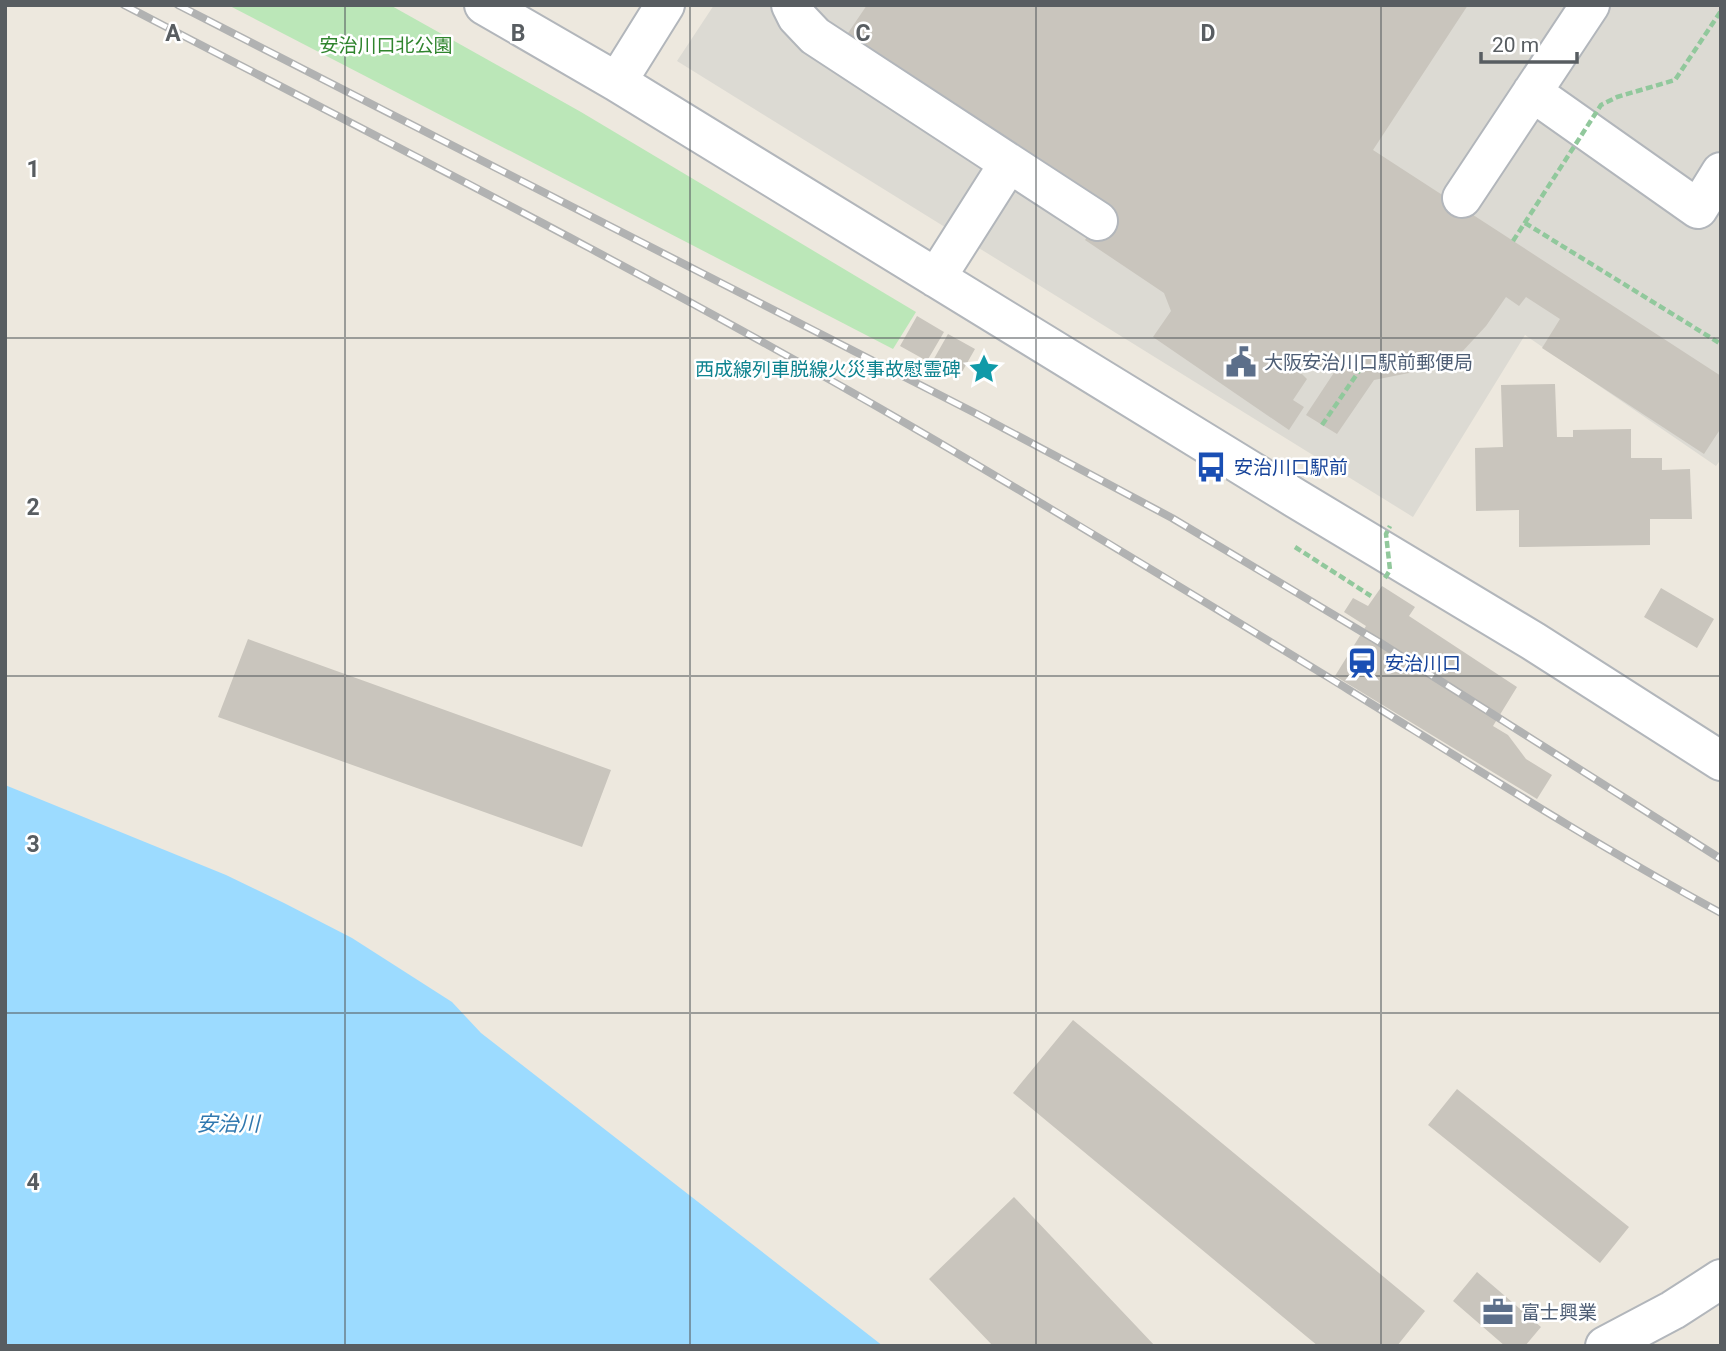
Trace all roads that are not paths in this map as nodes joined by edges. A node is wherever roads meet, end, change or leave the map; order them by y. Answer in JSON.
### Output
{"nodes":[{"id":1,"x":484,"y":5,"type":"edge"},
{"id":2,"x":665,"y":5,"type":"edge"},
{"id":3,"x":792,"y":5,"type":"edge"},
{"id":4,"x":1590,"y":5,"type":"edge"},
{"id":5,"x":617,"y":82,"type":"junction"},
{"id":6,"x":1532,"y":92,"type":"junction"},
{"id":7,"x":1009,"y":163,"type":"junction"},
{"id":8,"x":1721,"y":172,"type":"edge"},
{"id":9,"x":1462,"y":198,"type":"dead end"},
{"id":10,"x":1098,"y":221,"type":"dead end"},
{"id":11,"x":936,"y":278,"type":"junction"},
{"id":12,"x":1721,"y":761,"type":"edge"},
{"id":13,"x":1721,"y":1279,"type":"edge"},
{"id":14,"x":1650,"y":1336,"type":"edge"},
{"id":15,"x":1605,"y":1346,"type":"edge"}],
"edges":[{"from":1,"to":5,"type":"street"},
{"from":2,"to":5,"type":"street"},
{"from":3,"to":7,"type":"street"},
{"from":4,"to":6,"type":"street"},
{"from":5,"to":11,"type":"street"},
{"from":6,"to":8,"type":"street"},
{"from":6,"to":9,"type":"street"},
{"from":7,"to":10,"type":"street"},
{"from":7,"to":11,"type":"street"},
{"from":11,"to":12,"type":"street"},
{"from":13,"to":14,"type":"street"},
{"from":14,"to":15,"type":"street"}]}
